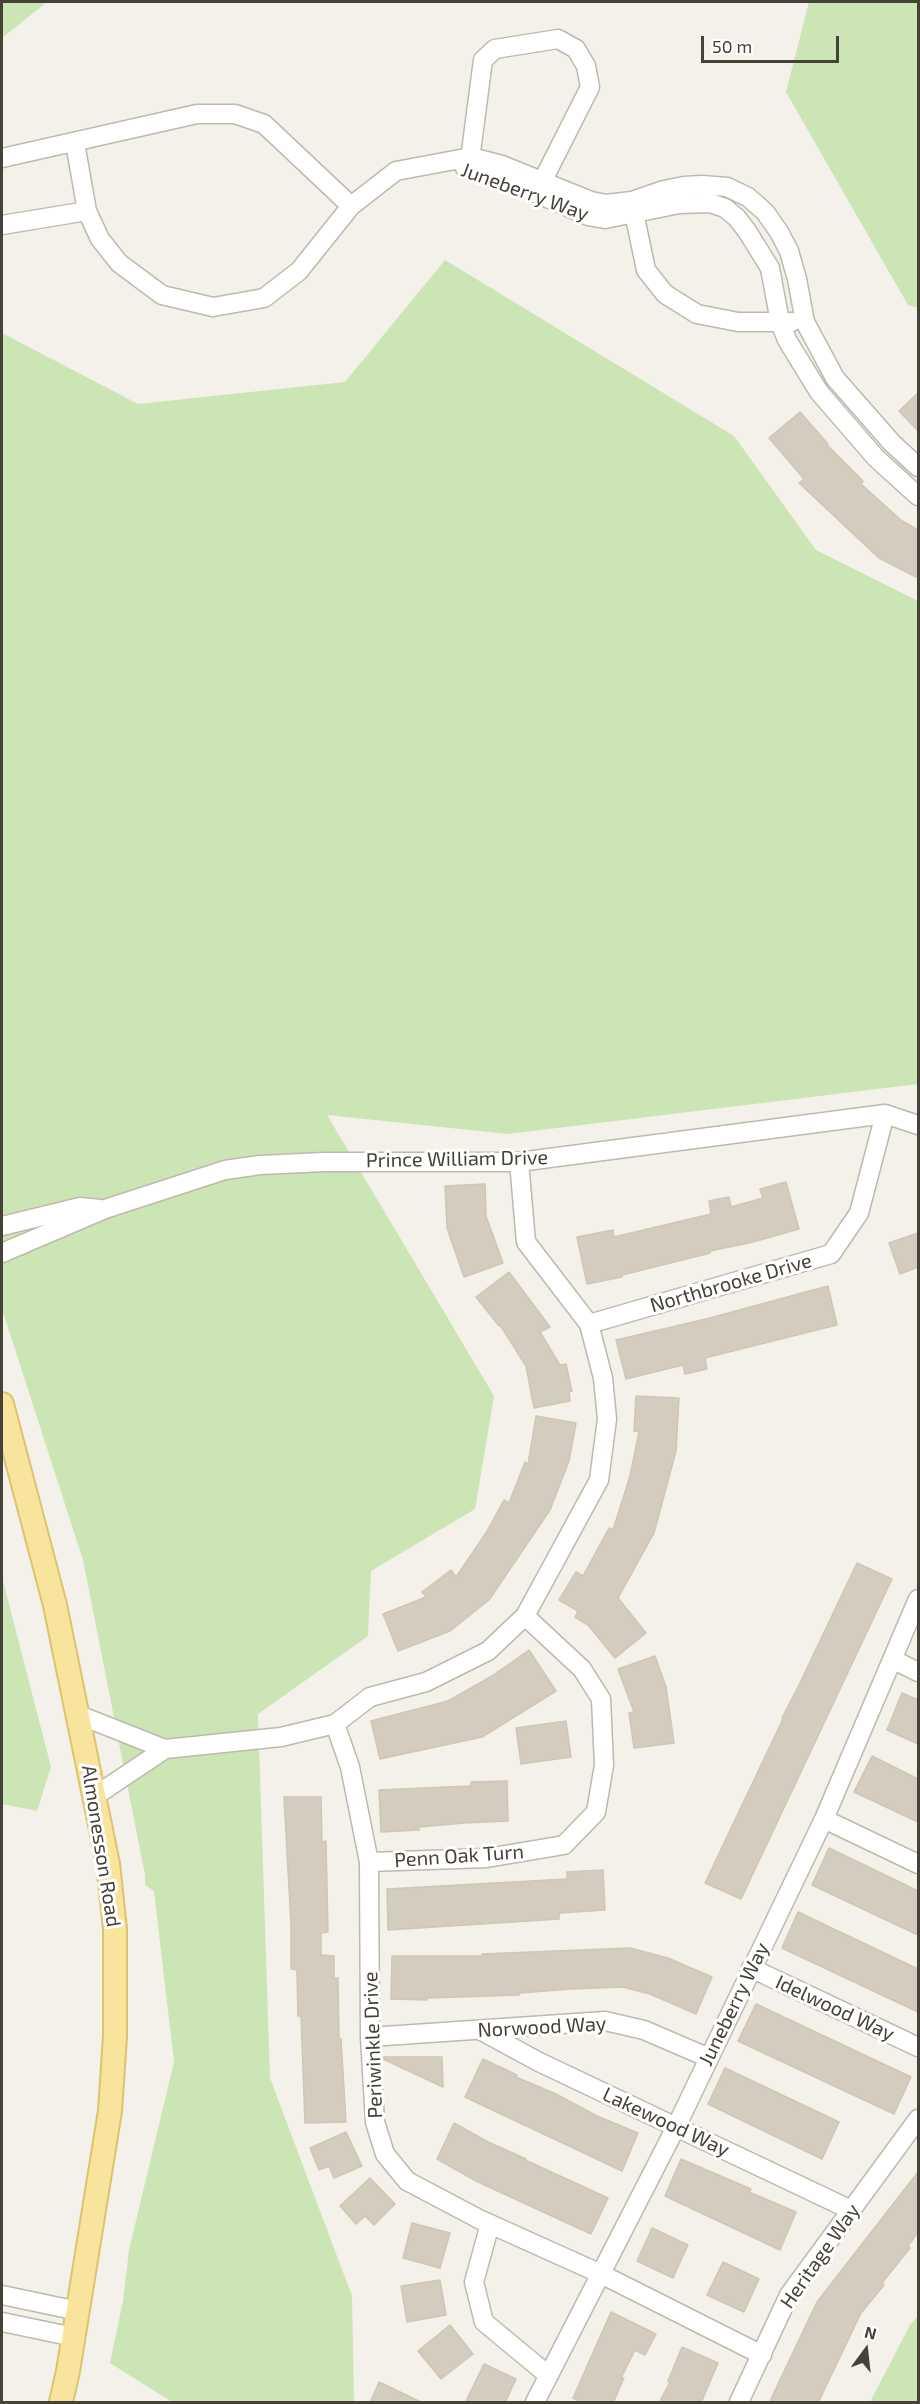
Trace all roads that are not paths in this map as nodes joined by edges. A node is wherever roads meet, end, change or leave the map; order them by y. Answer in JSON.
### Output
{"nodes":[{"id":1,"x":75,"y":143,"type":"junction"},
{"id":2,"x":2,"y":158,"type":"edge"},
{"id":3,"x":470,"y":162,"type":"junction"},
{"id":4,"x":539,"y":186,"type":"junction"},
{"id":5,"x":351,"y":206,"type":"junction"},
{"id":6,"x":633,"y":207,"type":"junction"},
{"id":7,"x":87,"y":211,"type":"junction"},
{"id":8,"x":2,"y":225,"type":"edge"},
{"id":9,"x":780,"y":322,"type":"junction"},
{"id":10,"x":805,"y":322,"type":"junction"},
{"id":11,"x":863,"y":410,"type":"junction"},
{"id":12,"x":846,"y":423,"type":"junction"},
{"id":13,"x":918,"y":467,"type":"edge"},
{"id":14,"x":918,"y":496,"type":"edge"},
{"id":15,"x":885,"y":1114,"type":"junction"},
{"id":16,"x":918,"y":1125,"type":"edge"},
{"id":17,"x":519,"y":1162,"type":"junction"},
{"id":18,"x":105,"y":1209,"type":"junction"},
{"id":19,"x":2,"y":1226,"type":"edge"},
{"id":20,"x":2,"y":1253,"type":"edge"},
{"id":21,"x":589,"y":1324,"type":"junction"},
{"id":22,"x":2,"y":1404,"type":"edge"},
{"id":23,"x":918,"y":1599,"type":"edge"},
{"id":24,"x":525,"y":1616,"type":"junction"},
{"id":25,"x":894,"y":1660,"type":"junction"},
{"id":26,"x":918,"y":1672,"type":"edge"},
{"id":27,"x":79,"y":1715,"type":"junction"},
{"id":28,"x":335,"y":1724,"type":"junction"},
{"id":29,"x":165,"y":1749,"type":"junction"},
{"id":30,"x":95,"y":1796,"type":"junction"},
{"id":31,"x":824,"y":1819,"type":"junction"},
{"id":32,"x":369,"y":1862,"type":"junction"},
{"id":33,"x":918,"y":1864,"type":"edge"},
{"id":34,"x":751,"y":1968,"type":"junction"},
{"id":35,"x":482,"y":2031,"type":"junction"},
{"id":36,"x":370,"y":2037,"type":"junction"},
{"id":37,"x":918,"y":2047,"type":"edge"},
{"id":38,"x":708,"y":2058,"type":"junction"},
{"id":39,"x":918,"y":2119,"type":"edge"},
{"id":40,"x":676,"y":2127,"type":"junction"},
{"id":41,"x":851,"y":2210,"type":"junction"},
{"id":42,"x":490,"y":2224,"type":"junction"},
{"id":43,"x":601,"y":2274,"type":"junction"},
{"id":44,"x":2,"y":2295,"type":"edge"},
{"id":45,"x":78,"y":2311,"type":"junction"},
{"id":46,"x":2,"y":2322,"type":"edge"},
{"id":47,"x":74,"y":2337,"type":"junction"},
{"id":48,"x":762,"y":2355,"type":"junction"},
{"id":49,"x":548,"y":2375,"type":"junction"},
{"id":50,"x":61,"y":2403,"type":"edge"},
{"id":51,"x":535,"y":2403,"type":"edge"},
{"id":52,"x":739,"y":2403,"type":"edge"}],
"edges":[{"from":1,"to":2,"type":"street"},
{"from":1,"to":5,"type":"street"},
{"from":1,"to":7,"type":"street","name":"Juneberry Way"},
{"from":3,"to":4,"type":"street","name":"Juneberry Way"},
{"from":3,"to":4,"type":"street"},
{"from":3,"to":5,"type":"street","name":"Juneberry Way"},
{"from":4,"to":6,"type":"street","name":"Juneberry Way"},
{"from":5,"to":7,"type":"street","name":"Juneberry Way"},
{"from":6,"to":9,"type":"street"},
{"from":6,"to":9,"type":"street","name":"Juneberry Way"},
{"from":6,"to":10,"type":"street","name":"Juneberry Way"},
{"from":7,"to":8,"type":"street"},
{"from":9,"to":10,"type":"street"},
{"from":9,"to":12,"type":"street","name":"Juneberry Way"},
{"from":10,"to":11,"type":"street","name":"Juneberry Way"},
{"from":11,"to":12,"type":"street"},
{"from":11,"to":13,"type":"street","name":"Juneberry Way"},
{"from":12,"to":14,"type":"street","name":"Juneberry Way"},
{"from":15,"to":16,"type":"street","name":"Prince William Drive"},
{"from":15,"to":17,"type":"street","name":"Prince William Drive"},
{"from":15,"to":21,"type":"street","name":"Northbrooke Drive"},
{"from":17,"to":18,"type":"street","name":"Prince William Drive"},
{"from":17,"to":21,"type":"street"},
{"from":18,"to":19,"type":"street","name":"Prince William Drive"},
{"from":18,"to":20,"type":"street","name":"Prince William Drive"},
{"from":21,"to":24,"type":"street"},
{"from":22,"to":27,"type":"main road","name":"Almonesson Road"},
{"from":23,"to":25,"type":"street","name":"Juneberry Way"},
{"from":24,"to":28,"type":"street"},
{"from":24,"to":32,"type":"street","name":"Penn Oak Turn"},
{"from":25,"to":26,"type":"street"},
{"from":25,"to":31,"type":"street","name":"Juneberry Way"},
{"from":27,"to":29,"type":"street"},
{"from":27,"to":30,"type":"main road","name":"Almonesson Road"},
{"from":28,"to":29,"type":"street"},
{"from":28,"to":32,"type":"street","name":"Periwinkle Drive"},
{"from":29,"to":30,"type":"street"},
{"from":30,"to":45,"type":"main road","name":"Almonesson Road"},
{"from":31,"to":33,"type":"street"},
{"from":31,"to":34,"type":"street","name":"Juneberry Way"},
{"from":32,"to":36,"type":"street","name":"Periwinkle Drive"},
{"from":34,"to":37,"type":"street","name":"Idelwood Way"},
{"from":34,"to":38,"type":"street","name":"Juneberry Way"},
{"from":35,"to":36,"type":"street","name":"Norwood Way"},
{"from":35,"to":38,"type":"street","name":"Norwood Way"},
{"from":35,"to":40,"type":"street","name":"Lakewood Way"},
{"from":36,"to":42,"type":"street","name":"Periwinkle Drive"},
{"from":38,"to":40,"type":"street","name":"Juneberry Way"},
{"from":39,"to":41,"type":"street","name":"Heritage Way"},
{"from":40,"to":41,"type":"street","name":"Lakewood Way"},
{"from":40,"to":43,"type":"street","name":"Juneberry Way"},
{"from":41,"to":48,"type":"street","name":"Heritage Way"},
{"from":42,"to":43,"type":"street","name":"Periwinkle Drive"},
{"from":42,"to":49,"type":"street"},
{"from":43,"to":48,"type":"street","name":"Periwinkle Drive"},
{"from":43,"to":49,"type":"street","name":"Juneberry Way"},
{"from":44,"to":45,"type":"street"},
{"from":45,"to":47,"type":"main road","name":"Almonesson Road"},
{"from":46,"to":47,"type":"street"},
{"from":47,"to":50,"type":"main road","name":"Almonesson Road"},
{"from":48,"to":52,"type":"street","name":"Heritage Way"},
{"from":49,"to":51,"type":"street","name":"Juneberry Way"}]}
